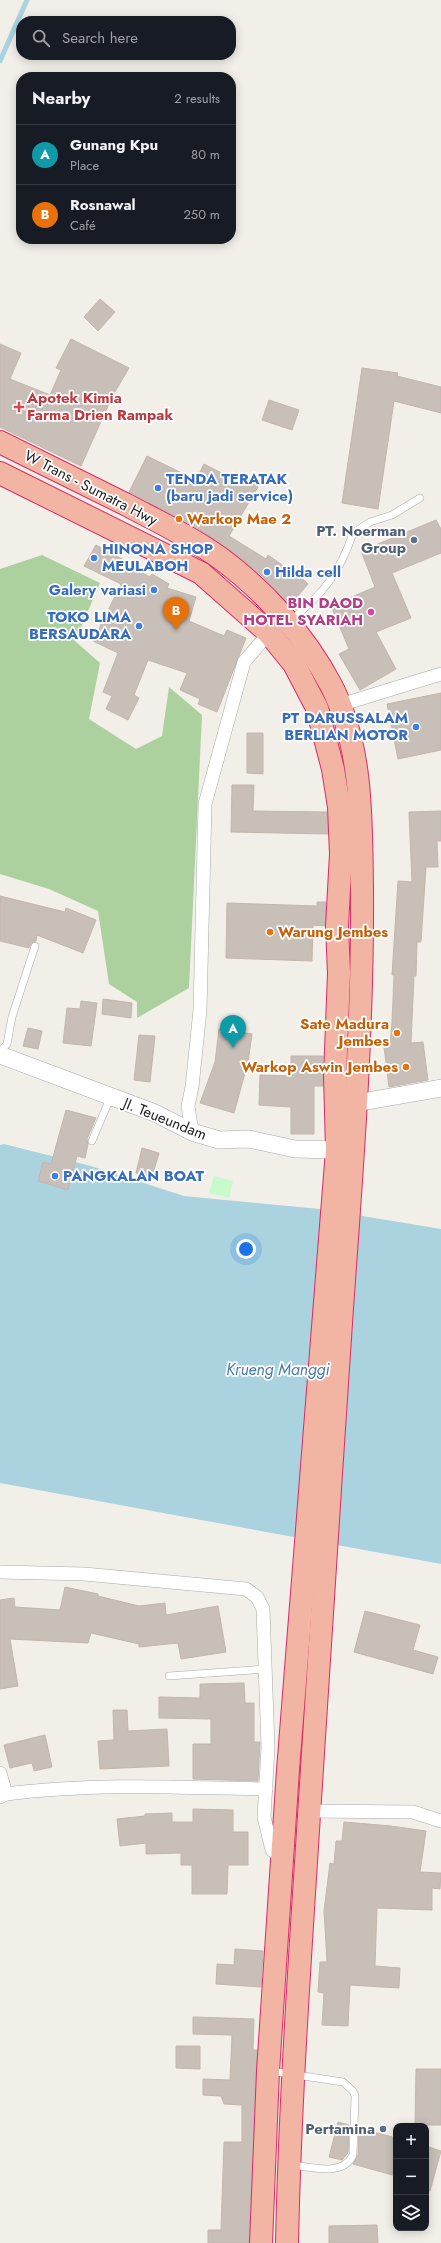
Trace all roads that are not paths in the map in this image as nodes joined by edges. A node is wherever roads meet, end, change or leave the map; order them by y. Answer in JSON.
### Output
{"nodes":[{"id":1,"x":0,"y":442,"type":"edge"},
{"id":2,"x":0,"y":473,"type":"edge"},
{"id":3,"x":420,"y":498,"type":"dead end"},
{"id":4,"x":288,"y":622,"type":"junction"},
{"id":5,"x":269,"y":633,"type":"junction"},
{"id":6,"x":441,"y":674,"type":"edge"},
{"id":7,"x":340,"y":706,"type":"junction"},
{"id":8,"x":35,"y":946,"type":"dead end"},
{"id":9,"x":3,"y":1050,"type":"edge"},
{"id":10,"x":0,"y":1052,"type":"edge"},
{"id":11,"x":441,"y":1088,"type":"edge"},
{"id":12,"x":114,"y":1102,"type":"junction"},
{"id":13,"x":356,"y":1103,"type":"junction"},
{"id":14,"x":192,"y":1132,"type":"junction"},
{"id":15,"x":92,"y":1140,"type":"dead end"},
{"id":16,"x":345,"y":1144,"type":"junction"},
{"id":17,"x":0,"y":1572,"type":"edge"},
{"id":18,"x":265,"y":1669,"type":"junction"},
{"id":19,"x":169,"y":1676,"type":"dead end"},
{"id":20,"x":0,"y":1773,"type":"edge"},
{"id":21,"x":266,"y":1789,"type":"junction"},
{"id":22,"x":3,"y":1796,"type":"edge"},
{"id":23,"x":309,"y":1811,"type":"junction"},
{"id":24,"x":441,"y":1821,"type":"edge"},
{"id":25,"x":282,"y":1860,"type":"junction"},
{"id":26,"x":268,"y":2071,"type":"junction"},
{"id":27,"x":293,"y":2074,"type":"junction"},
{"id":28,"x":288,"y":2165,"type":"junction"},
{"id":29,"x":261,"y":2243,"type":"edge"},
{"id":30,"x":287,"y":2243,"type":"edge"}],
"edges":[{"from":1,"to":4,"type":"highway","name":"W Trans - Sumatra Hwy"},
{"from":2,"to":5,"type":"highway"},
{"from":3,"to":4,"type":"lane"},
{"from":4,"to":7,"type":"highway","name":"W Trans - Sumatra Hwy"},
{"from":5,"to":14,"type":"street"},
{"from":5,"to":16,"type":"highway"},
{"from":6,"to":7,"type":"street"},
{"from":7,"to":13,"type":"highway","name":"W Trans - Sumatra Hwy"},
{"from":8,"to":9,"type":"lane"},
{"from":9,"to":10,"type":"lane"},
{"from":9,"to":12,"type":"street","name":"JI. Teueundam"},
{"from":11,"to":13,"type":"street"},
{"from":12,"to":14,"type":"street","name":"JI. Teueundam"},
{"from":12,"to":15,"type":"lane"},
{"from":13,"to":16,"type":"highway","name":"W Trans - Sumatra Hwy"},
{"from":14,"to":16,"type":"street","name":"JI. Teueundam"},
{"from":16,"to":23,"type":"highway"},
{"from":16,"to":25,"type":"highway"},
{"from":17,"to":18,"type":"street"},
{"from":18,"to":19,"type":"lane"},
{"from":18,"to":21,"type":"street"},
{"from":20,"to":22,"type":"street"},
{"from":21,"to":22,"type":"street"},
{"from":21,"to":25,"type":"street"},
{"from":23,"to":24,"type":"street"},
{"from":23,"to":27,"type":"highway"},
{"from":25,"to":26,"type":"highway"},
{"from":26,"to":27,"type":"lane"},
{"from":26,"to":29,"type":"highway"},
{"from":27,"to":28,"type":"highway"},
{"from":27,"to":28,"type":"lane"},
{"from":28,"to":30,"type":"highway"}]}
